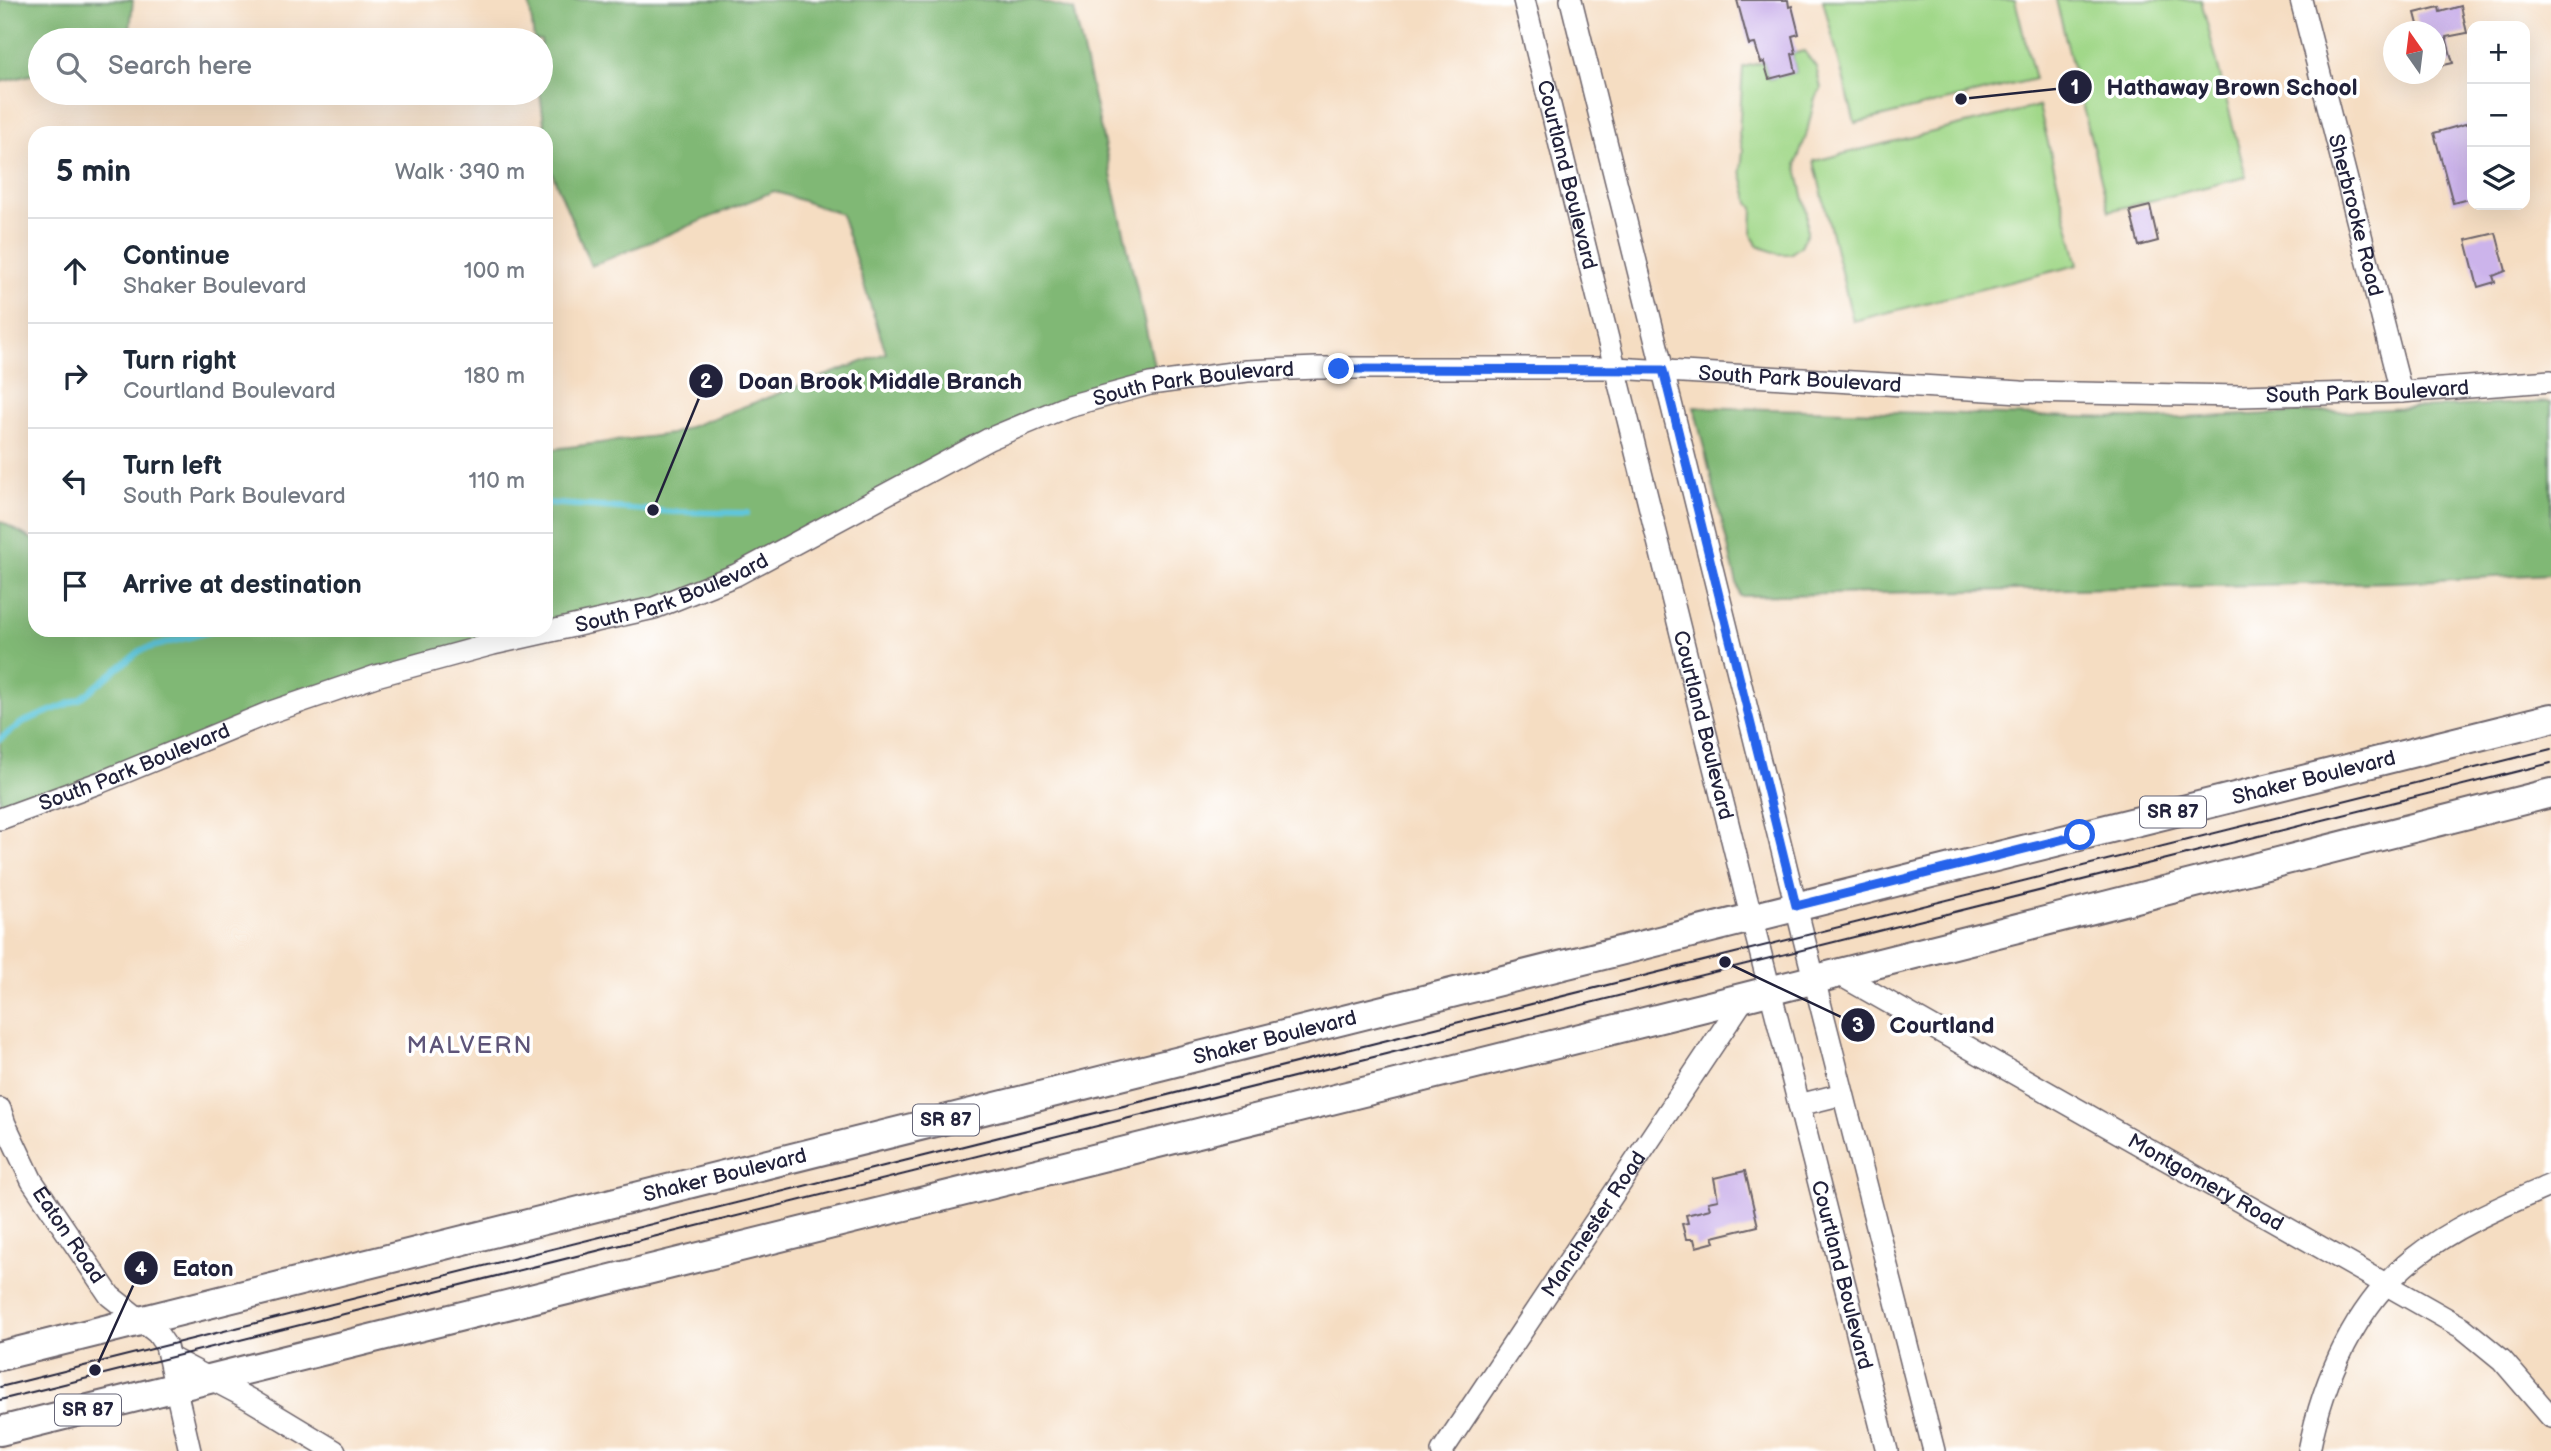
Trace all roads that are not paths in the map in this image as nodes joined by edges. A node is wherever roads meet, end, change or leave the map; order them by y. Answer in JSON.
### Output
{"nodes":[{"id":1,"x":1524,"y":0,"type":"edge"},
{"id":2,"x":1571,"y":0,"type":"edge"},
{"id":3,"x":2301,"y":0,"type":"edge"},
{"id":4,"x":1616,"y":368,"type":"junction"},
{"id":5,"x":1663,"y":370,"type":"junction"},
{"id":6,"x":2551,"y":381,"type":"edge"},
{"id":7,"x":2401,"y":392,"type":"junction"},
{"id":8,"x":553,"y":631,"type":"edge"},
{"id":9,"x":524,"y":637,"type":"edge"},
{"id":10,"x":2551,"y":718,"type":"edge"},
{"id":11,"x":2551,"y":793,"type":"edge"},
{"id":12,"x":0,"y":819,"type":"edge"},
{"id":13,"x":1796,"y":906,"type":"junction"},
{"id":14,"x":1752,"y":918,"type":"junction"},
{"id":15,"x":1825,"y":976,"type":"junction"},
{"id":16,"x":1758,"y":994,"type":"junction"},
{"id":17,"x":1843,"y":1094,"type":"junction"},
{"id":18,"x":1799,"y":1105,"type":"junction"},
{"id":19,"x":0,"y":1109,"type":"edge"},
{"id":20,"x":2551,"y":1185,"type":"edge"},
{"id":21,"x":2387,"y":1284,"type":"junction"},
{"id":22,"x":140,"y":1321,"type":"junction"},
{"id":23,"x":0,"y":1356,"type":"edge"},
{"id":24,"x":169,"y":1357,"type":"junction"},
{"id":25,"x":210,"y":1379,"type":"junction"},
{"id":26,"x":175,"y":1388,"type":"junction"},
{"id":27,"x":2551,"y":1417,"type":"edge"},
{"id":28,"x":0,"y":1431,"type":"edge"},
{"id":29,"x":190,"y":1451,"type":"edge"},
{"id":30,"x":335,"y":1451,"type":"edge"},
{"id":31,"x":1442,"y":1451,"type":"edge"},
{"id":32,"x":1887,"y":1451,"type":"edge"},
{"id":33,"x":1934,"y":1451,"type":"edge"},
{"id":34,"x":2309,"y":1451,"type":"edge"}],
"edges":[{"from":1,"to":4,"type":"street","name":"Courtland Boulevard"},
{"from":2,"to":5,"type":"street"},
{"from":3,"to":7,"type":"street","name":"Sherbrooke Road"},
{"from":4,"to":5,"type":"street","name":"South Park Boulevard"},
{"from":4,"to":8,"type":"street","name":"South Park Boulevard"},
{"from":4,"to":14,"type":"street","name":"Courtland Boulevard"},
{"from":5,"to":7,"type":"street","name":"South Park Boulevard"},
{"from":5,"to":13,"type":"street"},
{"from":6,"to":7,"type":"street","name":"South Park Boulevard"},
{"from":9,"to":12,"type":"street","name":"South Park Boulevard"},
{"from":10,"to":13,"type":"main road","name":"Shaker Boulevard","number":"SR 87"},
{"from":11,"to":15,"type":"main road","number":"SR 87"},
{"from":13,"to":14,"type":"main road","name":"Shaker Boulevard","number":"SR 87"},
{"from":13,"to":15,"type":"street"},
{"from":14,"to":16,"type":"street","name":"Courtland Boulevard"},
{"from":14,"to":22,"type":"main road","name":"Shaker Boulevard","number":"SR 87"},
{"from":15,"to":16,"type":"main road","number":"SR 87"},
{"from":15,"to":17,"type":"street"},
{"from":15,"to":21,"type":"street","name":"Montgomery Road"},
{"from":16,"to":18,"type":"street","name":"Courtland Boulevard"},
{"from":16,"to":25,"type":"main road","number":"SR 87"},
{"from":16,"to":31,"type":"street","name":"Manchester Road"},
{"from":17,"to":18,"type":"street"},
{"from":17,"to":33,"type":"street"},
{"from":18,"to":32,"type":"street","name":"Courtland Boulevard"},
{"from":19,"to":22,"type":"street","name":"Eaton Road"},
{"from":20,"to":21,"type":"street"},
{"from":21,"to":27,"type":"street","name":"Montgomery Road"},
{"from":21,"to":34,"type":"street"},
{"from":22,"to":23,"type":"main road","name":"Shaker Boulevard","number":"SR 87"},
{"from":22,"to":24,"type":"street","name":"Eaton Road"},
{"from":24,"to":25,"type":"street","name":"Eaton Road"},
{"from":24,"to":26,"type":"street"},
{"from":25,"to":26,"type":"main road","number":"SR 87"},
{"from":25,"to":30,"type":"street","name":"Eaton Road"},
{"from":26,"to":28,"type":"main road","number":"SR 87"},
{"from":26,"to":29,"type":"street"}]}
